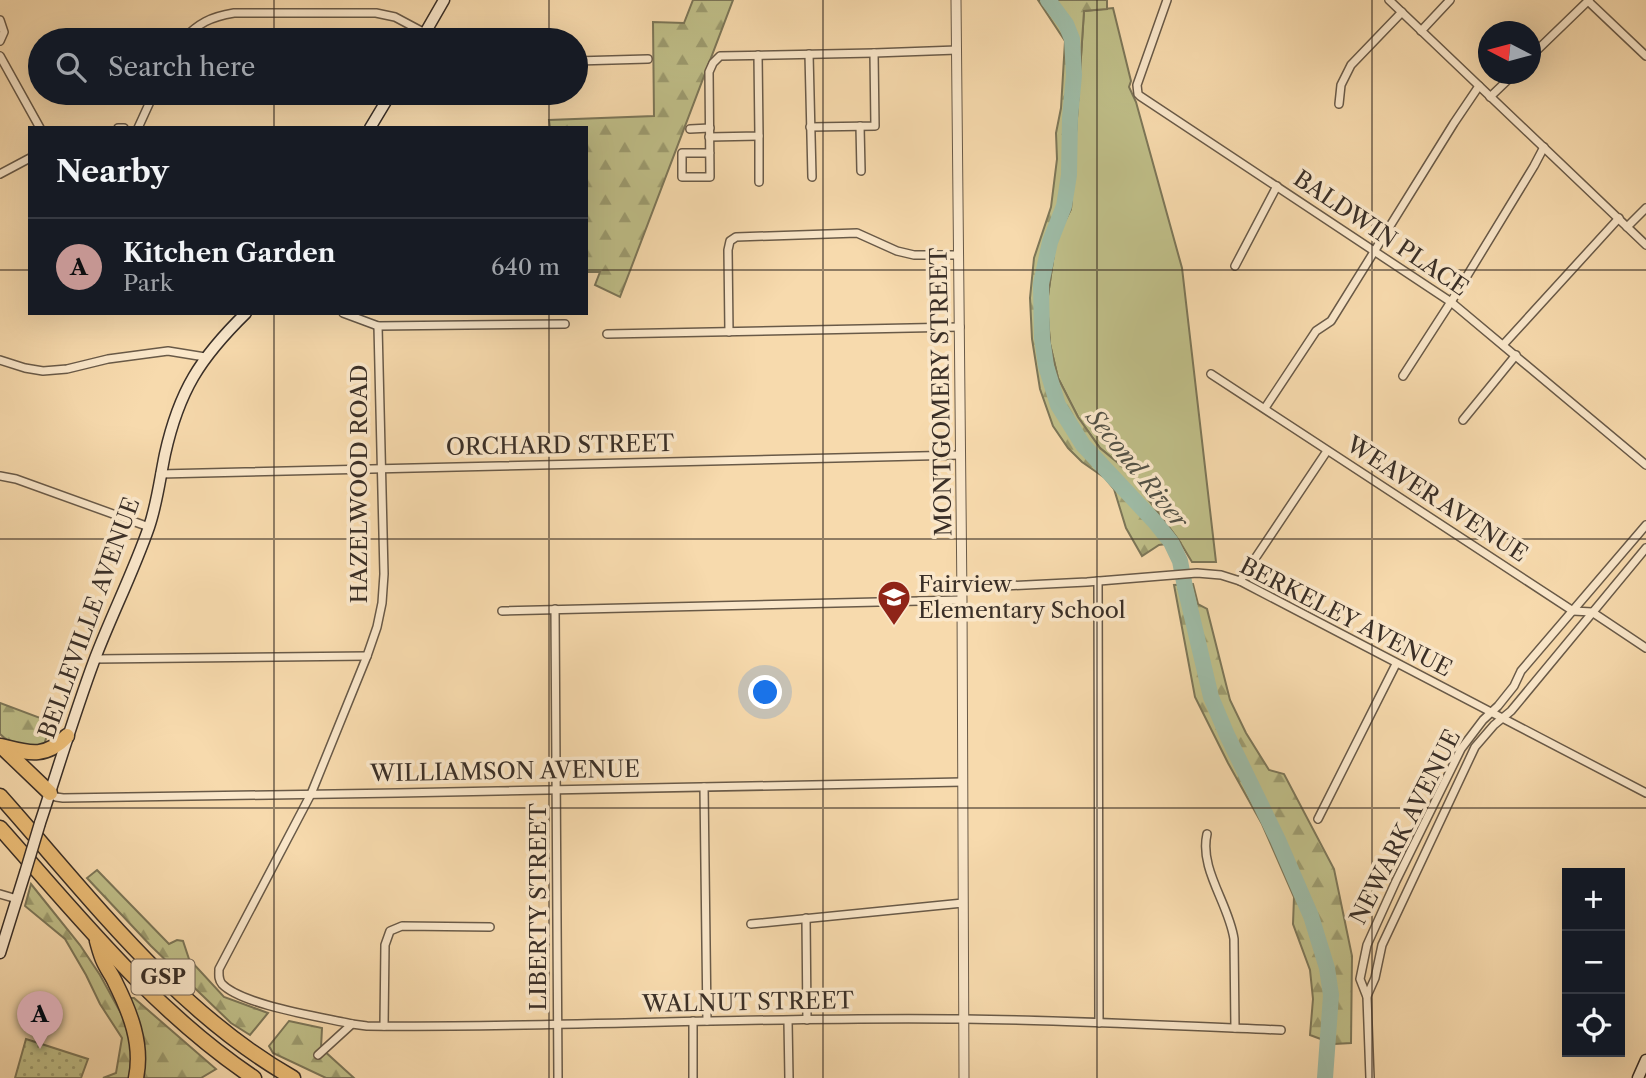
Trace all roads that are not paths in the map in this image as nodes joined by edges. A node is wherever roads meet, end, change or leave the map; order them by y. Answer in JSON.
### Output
{"nodes":[{"id":1,"x":444,"y":0,"type":"edge"},
{"id":2,"x":956,"y":0,"type":"edge"},
{"id":3,"x":1167,"y":0,"type":"edge"},
{"id":4,"x":1389,"y":0,"type":"edge"},
{"id":5,"x":1450,"y":0,"type":"edge"},
{"id":6,"x":1589,"y":1,"type":"edge"},
{"id":7,"x":1402,"y":12,"type":"junction"},
{"id":8,"x":0,"y":20,"type":"edge"},
{"id":9,"x":195,"y":28,"type":"edge"},
{"id":10,"x":410,"y":28,"type":"edge"},
{"id":11,"x":428,"y":28,"type":"edge"},
{"id":12,"x":1421,"y":31,"type":"junction"},
{"id":13,"x":0,"y":41,"type":"edge"},
{"id":14,"x":1541,"y":47,"type":"edge"},
{"id":15,"x":957,"y":50,"type":"junction"},
{"id":16,"x":874,"y":53,"type":"junction"},
{"id":17,"x":809,"y":54,"type":"junction"},
{"id":18,"x":758,"y":55,"type":"junction"},
{"id":19,"x":0,"y":56,"type":"edge"},
{"id":20,"x":1646,"y":57,"type":"edge"},
{"id":21,"x":648,"y":59,"type":"dead end"},
{"id":22,"x":588,"y":61,"type":"edge"},
{"id":23,"x":1504,"y":84,"type":"edge"},
{"id":24,"x":1479,"y":86,"type":"junction"},
{"id":25,"x":1490,"y":97,"type":"junction"},
{"id":26,"x":1339,"y":104,"type":"dead end"},
{"id":27,"x":149,"y":105,"type":"edge"},
{"id":28,"x":384,"y":105,"type":"edge"},
{"id":29,"x":39,"y":126,"type":"edge"},
{"id":30,"x":139,"y":126,"type":"edge"},
{"id":31,"x":371,"y":126,"type":"edge"},
{"id":32,"x":810,"y":127,"type":"junction"},
{"id":33,"x":860,"y":127,"type":"junction"},
{"id":34,"x":690,"y":129,"type":"dead end"},
{"id":35,"x":709,"y":132,"type":"junction"},
{"id":36,"x":758,"y":136,"type":"junction"},
{"id":37,"x":1544,"y":147,"type":"junction"},
{"id":38,"x":710,"y":153,"type":"junction"},
{"id":39,"x":28,"y":159,"type":"edge"},
{"id":40,"x":861,"y":170,"type":"dead end"},
{"id":41,"x":0,"y":174,"type":"edge"},
{"id":42,"x":812,"y":177,"type":"dead end"},
{"id":43,"x":759,"y":182,"type":"dead end"},
{"id":44,"x":1277,"y":186,"type":"junction"},
{"id":45,"x":1646,"y":208,"type":"edge"},
{"id":46,"x":1619,"y":218,"type":"junction"},
{"id":47,"x":1627,"y":227,"type":"junction"},
{"id":48,"x":1646,"y":245,"type":"edge"},
{"id":49,"x":1375,"y":252,"type":"junction"},
{"id":50,"x":959,"y":255,"type":"junction"},
{"id":51,"x":1235,"y":266,"type":"dead end"},
{"id":52,"x":1451,"y":302,"type":"junction"},
{"id":53,"x":244,"y":315,"type":"edge"},
{"id":54,"x":348,"y":315,"type":"edge"},
{"id":55,"x":565,"y":324,"type":"dead end"},
{"id":56,"x":378,"y":326,"type":"junction"},
{"id":57,"x":960,"y":327,"type":"junction"},
{"id":58,"x":729,"y":332,"type":"junction"},
{"id":59,"x":607,"y":334,"type":"dead end"},
{"id":60,"x":1503,"y":345,"type":"junction"},
{"id":61,"x":1516,"y":355,"type":"junction"},
{"id":62,"x":205,"y":357,"type":"junction"},
{"id":63,"x":0,"y":360,"type":"edge"},
{"id":64,"x":1211,"y":374,"type":"dead end"},
{"id":65,"x":1403,"y":376,"type":"dead end"},
{"id":66,"x":1265,"y":408,"type":"junction"},
{"id":67,"x":1463,"y":420,"type":"dead end"},
{"id":68,"x":1327,"y":451,"type":"junction"},
{"id":69,"x":961,"y":455,"type":"junction"},
{"id":70,"x":1646,"y":465,"type":"edge"},
{"id":71,"x":382,"y":469,"type":"junction"},
{"id":72,"x":160,"y":474,"type":"junction"},
{"id":73,"x":0,"y":476,"type":"edge"},
{"id":74,"x":1646,"y":525,"type":"edge"},
{"id":75,"x":149,"y":527,"type":"junction"},
{"id":76,"x":1646,"y":548,"type":"edge"},
{"id":77,"x":1098,"y":581,"type":"junction"},
{"id":78,"x":1240,"y":581,"type":"junction"},
{"id":79,"x":962,"y":588,"type":"junction"},
{"id":80,"x":962,"y":600,"type":"junction"},
{"id":81,"x":555,"y":609,"type":"junction"},
{"id":82,"x":502,"y":611,"type":"dead end"},
{"id":83,"x":1573,"y":611,"type":"junction"},
{"id":84,"x":1592,"y":612,"type":"junction"},
{"id":85,"x":1646,"y":648,"type":"edge"},
{"id":86,"x":368,"y":656,"type":"junction"},
{"id":87,"x":95,"y":659,"type":"junction"},
{"id":88,"x":1396,"y":664,"type":"junction"},
{"id":89,"x":1491,"y":712,"type":"junction"},
{"id":90,"x":1503,"y":718,"type":"junction"},
{"id":91,"x":67,"y":736,"type":"junction"},
{"id":92,"x":1,"y":745,"type":"edge"},
{"id":93,"x":963,"y":782,"type":"junction"},
{"id":94,"x":704,"y":787,"type":"junction"},
{"id":95,"x":556,"y":790,"type":"junction"},
{"id":96,"x":50,"y":793,"type":"junction"},
{"id":97,"x":1646,"y":793,"type":"edge"},
{"id":98,"x":312,"y":794,"type":"junction"},
{"id":99,"x":0,"y":796,"type":"edge"},
{"id":100,"x":1318,"y":819,"type":"dead end"},
{"id":101,"x":0,"y":828,"type":"edge"},
{"id":102,"x":1207,"y":834,"type":"dead end"},
{"id":103,"x":0,"y":894,"type":"edge"},
{"id":104,"x":17,"y":899,"type":"junction"},
{"id":105,"x":963,"y":903,"type":"junction"},
{"id":106,"x":806,"y":918,"type":"junction"},
{"id":107,"x":751,"y":923,"type":"dead end"},
{"id":108,"x":490,"y":927,"type":"dead end"},
{"id":109,"x":96,"y":936,"type":"junction"},
{"id":110,"x":0,"y":953,"type":"edge"},
{"id":111,"x":222,"y":984,"type":"joint"},
{"id":112,"x":1367,"y":997,"type":"junction"},
{"id":113,"x":963,"y":1019,"type":"junction"},
{"id":114,"x":807,"y":1020,"type":"junction"},
{"id":115,"x":693,"y":1021,"type":"junction"},
{"id":116,"x":707,"y":1021,"type":"junction"},
{"id":117,"x":788,"y":1021,"type":"junction"},
{"id":118,"x":1099,"y":1023,"type":"junction"},
{"id":119,"x":352,"y":1024,"type":"junction"},
{"id":120,"x":558,"y":1024,"type":"junction"},
{"id":121,"x":384,"y":1026,"type":"junction"},
{"id":122,"x":1235,"y":1028,"type":"junction"},
{"id":123,"x":1282,"y":1030,"type":"dead end"},
{"id":124,"x":318,"y":1055,"type":"dead end"},
{"id":125,"x":1646,"y":1060,"type":"edge"},
{"id":126,"x":136,"y":1078,"type":"edge"},
{"id":127,"x":254,"y":1078,"type":"edge"},
{"id":128,"x":293,"y":1078,"type":"edge"},
{"id":129,"x":558,"y":1078,"type":"edge"},
{"id":130,"x":693,"y":1078,"type":"edge"},
{"id":131,"x":789,"y":1078,"type":"edge"},
{"id":132,"x":964,"y":1078,"type":"edge"},
{"id":133,"x":1370,"y":1078,"type":"edge"},
{"id":134,"x":1638,"y":1078,"type":"edge"}],
"edges":[{"from":1,"to":11,"type":"main road"},
{"from":2,"to":15,"type":"street","name":"MONTGOMERY STREET"},
{"from":3,"to":44,"type":"street","name":"BALDWIN PLACE"},
{"from":4,"to":7,"type":"street"},
{"from":5,"to":12,"type":"street"},
{"from":6,"to":14,"type":"street"},
{"from":6,"to":20,"type":"street"},
{"from":7,"to":12,"type":"street"},
{"from":7,"to":26,"type":"street"},
{"from":8,"to":13,"type":"street"},
{"from":9,"to":10,"type":"street"},
{"from":12,"to":24,"type":"street"},
{"from":15,"to":16,"type":"street"},
{"from":15,"to":50,"type":"street","name":"MONTGOMERY STREET"},
{"from":16,"to":17,"type":"street"},
{"from":16,"to":33,"type":"street"},
{"from":17,"to":18,"type":"street"},
{"from":17,"to":32,"type":"street"},
{"from":18,"to":35,"type":"street"},
{"from":18,"to":36,"type":"street"},
{"from":19,"to":29,"type":"street"},
{"from":21,"to":22,"type":"street"},
{"from":23,"to":25,"type":"street"},
{"from":24,"to":25,"type":"street"},
{"from":24,"to":49,"type":"street"},
{"from":25,"to":37,"type":"street"},
{"from":27,"to":30,"type":"street"},
{"from":28,"to":31,"type":"main road"},
{"from":32,"to":33,"type":"street"},
{"from":32,"to":42,"type":"street"},
{"from":33,"to":40,"type":"street"},
{"from":34,"to":35,"type":"street"},
{"from":35,"to":36,"type":"street"},
{"from":35,"to":38,"type":"street"},
{"from":36,"to":43,"type":"street"},
{"from":37,"to":46,"type":"street"},
{"from":37,"to":52,"type":"street"},
{"from":38,"to":38,"type":"street"},
{"from":39,"to":41,"type":"street"},
{"from":44,"to":49,"type":"street","name":"BALDWIN PLACE"},
{"from":44,"to":51,"type":"street"},
{"from":45,"to":47,"type":"street"},
{"from":46,"to":47,"type":"street"},
{"from":46,"to":60,"type":"street"},
{"from":47,"to":48,"type":"street"},
{"from":49,"to":52,"type":"street","name":"BALDWIN PLACE"},
{"from":49,"to":66,"type":"street"},
{"from":50,"to":57,"type":"street","name":"MONTGOMERY STREET"},
{"from":50,"to":58,"type":"street"},
{"from":52,"to":60,"type":"street","name":"BALDWIN PLACE"},
{"from":52,"to":65,"type":"street"},
{"from":53,"to":62,"type":"main road","name":"BELLEVILLE AVENUE"},
{"from":54,"to":56,"type":"street"},
{"from":55,"to":56,"type":"street"},
{"from":56,"to":71,"type":"street","name":"HAZELWOOD ROAD"},
{"from":57,"to":58,"type":"street"},
{"from":57,"to":69,"type":"street","name":"MONTGOMERY STREET"},
{"from":58,"to":59,"type":"street"},
{"from":60,"to":61,"type":"street","name":"BALDWIN PLACE"},
{"from":61,"to":67,"type":"street"},
{"from":61,"to":70,"type":"street","name":"BALDWIN PLACE"},
{"from":62,"to":63,"type":"street"},
{"from":62,"to":72,"type":"main road","name":"BELLEVILLE AVENUE"},
{"from":64,"to":66,"type":"street","name":"WEAVER AVENUE"},
{"from":66,"to":68,"type":"street","name":"WEAVER AVENUE"},
{"from":68,"to":78,"type":"street"},
{"from":68,"to":83,"type":"street","name":"WEAVER AVENUE"},
{"from":69,"to":71,"type":"street","name":"ORCHARD STREET"},
{"from":69,"to":79,"type":"street","name":"MONTGOMERY STREET"},
{"from":71,"to":72,"type":"street","name":"ORCHARD STREET"},
{"from":71,"to":86,"type":"street","name":"HAZELWOOD ROAD"},
{"from":72,"to":75,"type":"main road","name":"BELLEVILLE AVENUE"},
{"from":73,"to":75,"type":"street"},
{"from":74,"to":83,"type":"street","name":"NEWARK AVENUE"},
{"from":75,"to":87,"type":"main road","name":"BELLEVILLE AVENUE"},
{"from":76,"to":84,"type":"street","name":"NEWARK AVENUE"},
{"from":77,"to":78,"type":"street","name":"BERKELEY AVENUE"},
{"from":77,"to":79,"type":"street","name":"BERKELEY AVENUE"},
{"from":77,"to":118,"type":"street"},
{"from":78,"to":88,"type":"street","name":"BERKELEY AVENUE"},
{"from":79,"to":80,"type":"street","name":"MONTGOMERY STREET"},
{"from":80,"to":81,"type":"street"},
{"from":80,"to":93,"type":"street","name":"MONTGOMERY STREET"},
{"from":81,"to":82,"type":"street"},
{"from":81,"to":95,"type":"street","name":"LIBERTY STREET"},
{"from":83,"to":84,"type":"street"},
{"from":83,"to":89,"type":"street","name":"NEWARK AVENUE"},
{"from":84,"to":85,"type":"street"},
{"from":84,"to":90,"type":"street","name":"NEWARK AVENUE"},
{"from":86,"to":87,"type":"street"},
{"from":86,"to":98,"type":"street","name":"HAZELWOOD ROAD"},
{"from":87,"to":91,"type":"main road","name":"BELLEVILLE AVENUE"},
{"from":88,"to":89,"type":"street","name":"BERKELEY AVENUE"},
{"from":88,"to":100,"type":"street"},
{"from":89,"to":90,"type":"street","name":"BERKELEY AVENUE"},
{"from":89,"to":112,"type":"street","name":"NEWARK AVENUE"},
{"from":90,"to":97,"type":"street","name":"BERKELEY AVENUE"},
{"from":90,"to":112,"type":"street","name":"NEWARK AVENUE"},
{"from":91,"to":92,"type":"highway"},
{"from":91,"to":96,"type":"main road","name":"BELLEVILLE AVENUE"},
{"from":92,"to":96,"type":"highway"},
{"from":93,"to":94,"type":"street","name":"WILLIAMSON AVENUE"},
{"from":93,"to":105,"type":"street","name":"MONTGOMERY STREET"},
{"from":94,"to":95,"type":"street","name":"WILLIAMSON AVENUE"},
{"from":94,"to":116,"type":"street"},
{"from":95,"to":98,"type":"street","name":"WILLIAMSON AVENUE"},
{"from":95,"to":120,"type":"street","name":"LIBERTY STREET"},
{"from":96,"to":98,"type":"street","name":"WILLIAMSON AVENUE"},
{"from":96,"to":104,"type":"main road","name":"BELLEVILLE AVENUE","bridge":true},
{"from":98,"to":111,"type":"street","name":"HAZELWOOD ROAD"},
{"from":99,"to":128,"type":"highway","number":"GSP"},
{"from":101,"to":109,"type":"highway","number":"GSP"},
{"from":102,"to":122,"type":"street"},
{"from":103,"to":104,"type":"street"},
{"from":104,"to":110,"type":"main road","name":"BELLEVILLE AVENUE"},
{"from":105,"to":106,"type":"street"},
{"from":105,"to":113,"type":"street","name":"MONTGOMERY STREET"},
{"from":106,"to":107,"type":"street"},
{"from":106,"to":114,"type":"street"},
{"from":108,"to":121,"type":"street"},
{"from":109,"to":126,"type":"highway"},
{"from":109,"to":127,"type":"highway","number":"GSP"},
{"from":111,"to":119,"type":"street","name":"WALNUT STREET"},
{"from":112,"to":133,"type":"street","name":"NEWARK AVENUE"},
{"from":113,"to":114,"type":"street","name":"WALNUT STREET"},
{"from":113,"to":118,"type":"street","name":"WALNUT STREET"},
{"from":113,"to":132,"type":"street","name":"MONTGOMERY STREET"},
{"from":114,"to":117,"type":"street","name":"WALNUT STREET"},
{"from":115,"to":116,"type":"street","name":"WALNUT STREET"},
{"from":115,"to":120,"type":"street","name":"WALNUT STREET"},
{"from":115,"to":130,"type":"street"},
{"from":116,"to":117,"type":"street","name":"WALNUT STREET"},
{"from":117,"to":131,"type":"street"},
{"from":118,"to":122,"type":"street","name":"WALNUT STREET"},
{"from":119,"to":121,"type":"street","name":"WALNUT STREET"},
{"from":119,"to":124,"type":"street"},
{"from":120,"to":121,"type":"street","name":"WALNUT STREET"},
{"from":120,"to":129,"type":"street","name":"LIBERTY STREET"},
{"from":122,"to":123,"type":"street","name":"WALNUT STREET"},
{"from":125,"to":134,"type":"main road"}]}
